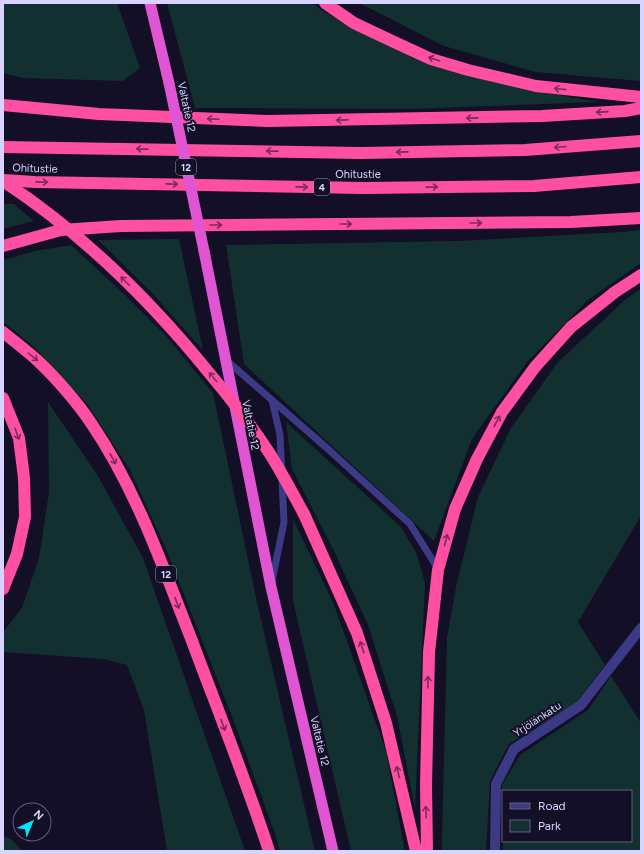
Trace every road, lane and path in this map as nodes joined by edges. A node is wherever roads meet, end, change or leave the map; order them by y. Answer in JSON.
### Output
{"nodes":[{"id":1,"x":150,"y":3,"type":"edge"},
{"id":2,"x":325,"y":3,"type":"edge"},
{"id":3,"x":641,"y":96,"type":"edge"},
{"id":4,"x":3,"y":105,"type":"edge"},
{"id":5,"x":641,"y":108,"type":"edge"},
{"id":6,"x":641,"y":141,"type":"edge"},
{"id":7,"x":3,"y":147,"type":"edge"},
{"id":8,"x":641,"y":177,"type":"edge"},
{"id":9,"x":3,"y":180,"type":"edge"},
{"id":10,"x":641,"y":218,"type":"edge"},
{"id":11,"x":3,"y":246,"type":"edge"},
{"id":12,"x":641,"y":275,"type":"edge"},
{"id":13,"x":3,"y":332,"type":"edge"},
{"id":14,"x":224,"y":359,"type":"junction"},
{"id":15,"x":3,"y":398,"type":"edge"},
{"id":16,"x":272,"y":400,"type":"junction"},
{"id":17,"x":438,"y":570,"type":"junction"},
{"id":18,"x":271,"y":588,"type":"junction"},
{"id":19,"x":3,"y":589,"type":"edge"},
{"id":20,"x":641,"y":628,"type":"edge"},
{"id":21,"x":268,"y":851,"type":"edge"},
{"id":22,"x":333,"y":851,"type":"edge"},
{"id":23,"x":416,"y":851,"type":"edge"},
{"id":24,"x":427,"y":851,"type":"edge"},
{"id":25,"x":495,"y":851,"type":"edge"}],
"edges":[{"from":1,"to":14,"type":"highway","name":"Valtatie 12","number":"12","bridge":true},
{"from":3,"to":2,"type":"highway","one_way":true},
{"from":5,"to":4,"type":"highway","one_way":true},
{"from":6,"to":7,"type":"highway","name":"Ohitustie","one_way":true},
{"from":9,"to":8,"type":"highway","name":"Ohitustie","number":"4","one_way":true},
{"from":23,"to":9,"type":"highway","one_way":true,"bridge":true},
{"from":11,"to":10,"type":"highway","one_way":true},
{"from":17,"to":12,"type":"highway","one_way":true},
{"from":13,"to":21,"type":"highway","number":"12","one_way":true},
{"from":14,"to":16,"type":"lane"},
{"from":14,"to":18,"type":"highway","name":"Valtatie 12","number":"12"},
{"from":15,"to":19,"type":"highway","one_way":true},
{"from":16,"to":17,"type":"lane"},
{"from":16,"to":18,"type":"lane"},
{"from":24,"to":17,"type":"highway","one_way":true},
{"from":18,"to":22,"type":"highway","name":"Valtatie 12","number":"12"},
{"from":20,"to":25,"type":"street","name":"Yrjölänkatu"}]}
